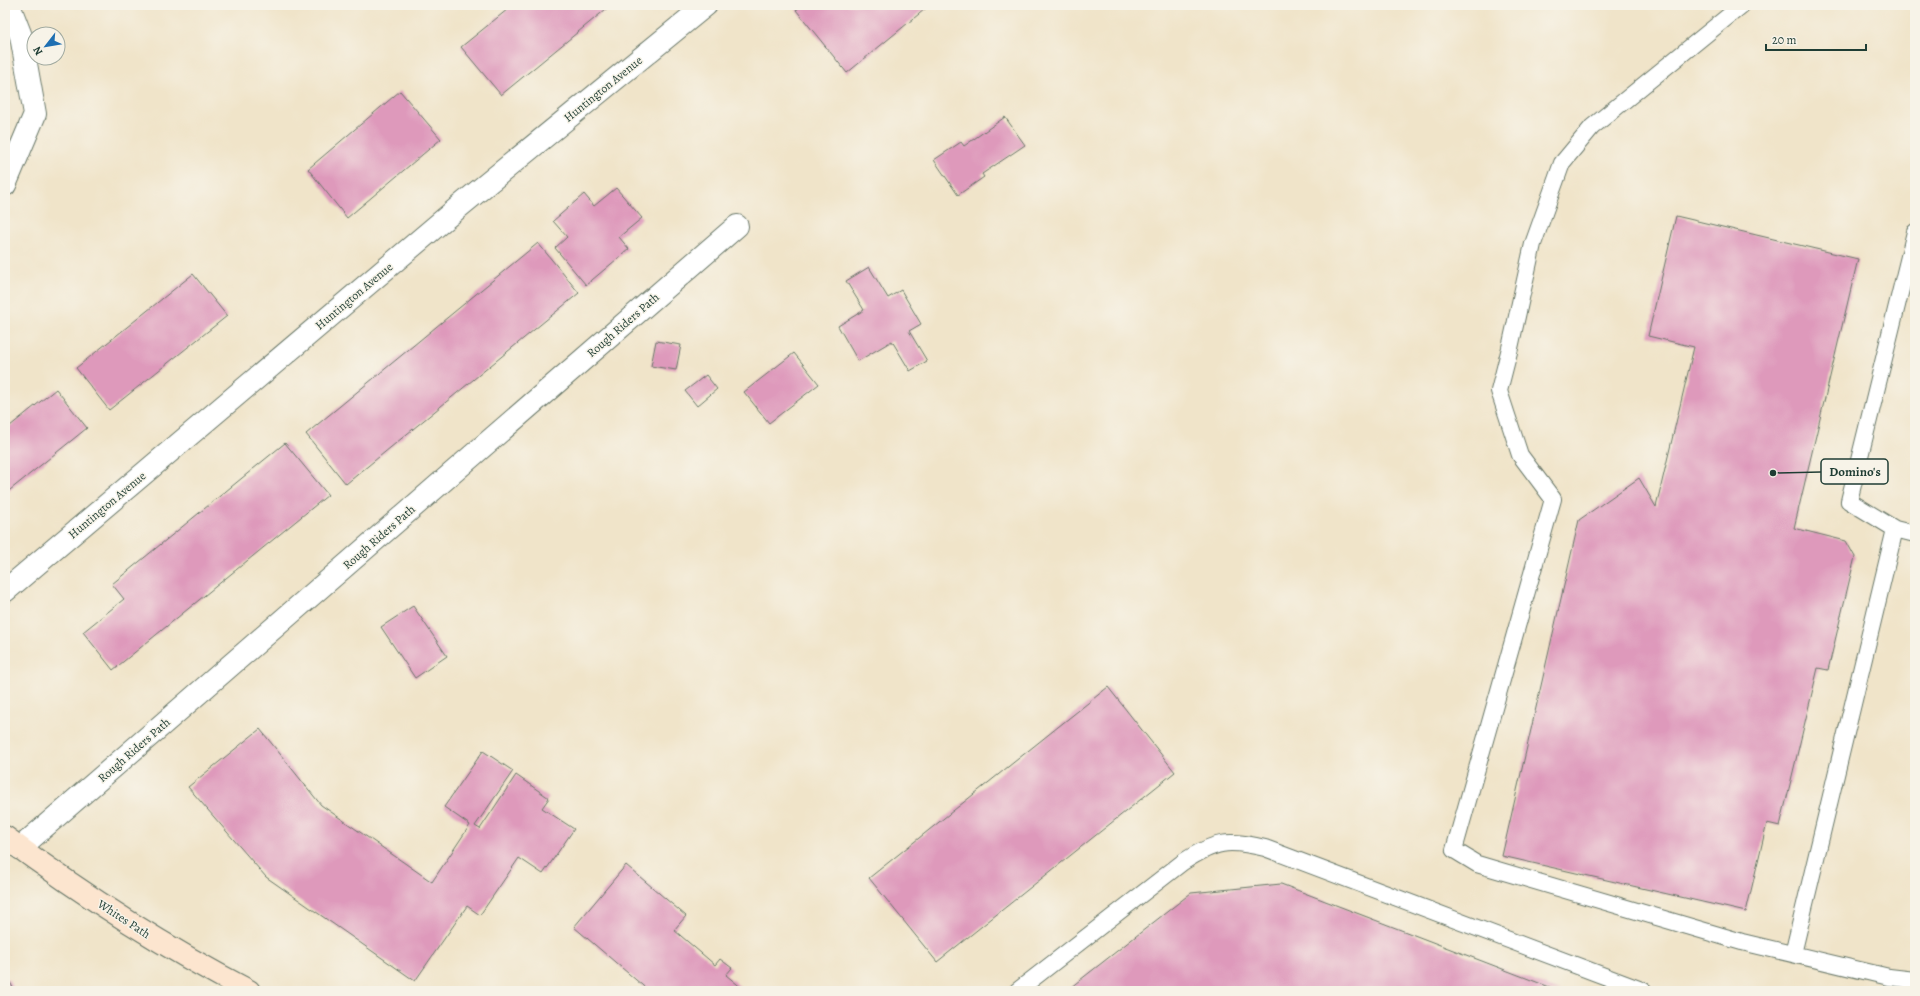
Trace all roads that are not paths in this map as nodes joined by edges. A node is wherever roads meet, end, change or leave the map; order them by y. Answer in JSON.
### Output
{"nodes":[{"id":1,"x":9,"y":5,"type":"edge"},
{"id":2,"x":706,"y":5,"type":"edge"},
{"id":3,"x":1742,"y":5,"type":"edge"},
{"id":4,"x":5,"y":185,"type":"edge"},
{"id":5,"x":737,"y":226,"type":"dead end"},
{"id":6,"x":1915,"y":232,"type":"edge"},
{"id":7,"x":1895,"y":530,"type":"junction"},
{"id":8,"x":1915,"y":534,"type":"edge"},
{"id":9,"x":5,"y":591,"type":"edge"},
{"id":10,"x":13,"y":843,"type":"edge"},
{"id":11,"x":1793,"y":954,"type":"junction"},
{"id":12,"x":1915,"y":980,"type":"edge"},
{"id":13,"x":249,"y":991,"type":"edge"},
{"id":14,"x":1017,"y":991,"type":"edge"},
{"id":15,"x":1644,"y":991,"type":"edge"}],
"edges":[{"from":1,"to":4,"type":"street"},
{"from":2,"to":9,"type":"street","name":"Huntington Avenue"},
{"from":3,"to":11,"type":"lane"},
{"from":5,"to":10,"type":"street","name":"Rough Riders Path"},
{"from":6,"to":7,"type":"lane"},
{"from":7,"to":8,"type":"lane"},
{"from":7,"to":11,"type":"lane"},
{"from":10,"to":13,"type":"street","name":"Whites Path"},
{"from":11,"to":12,"type":"lane"},
{"from":14,"to":15,"type":"lane"}]}
